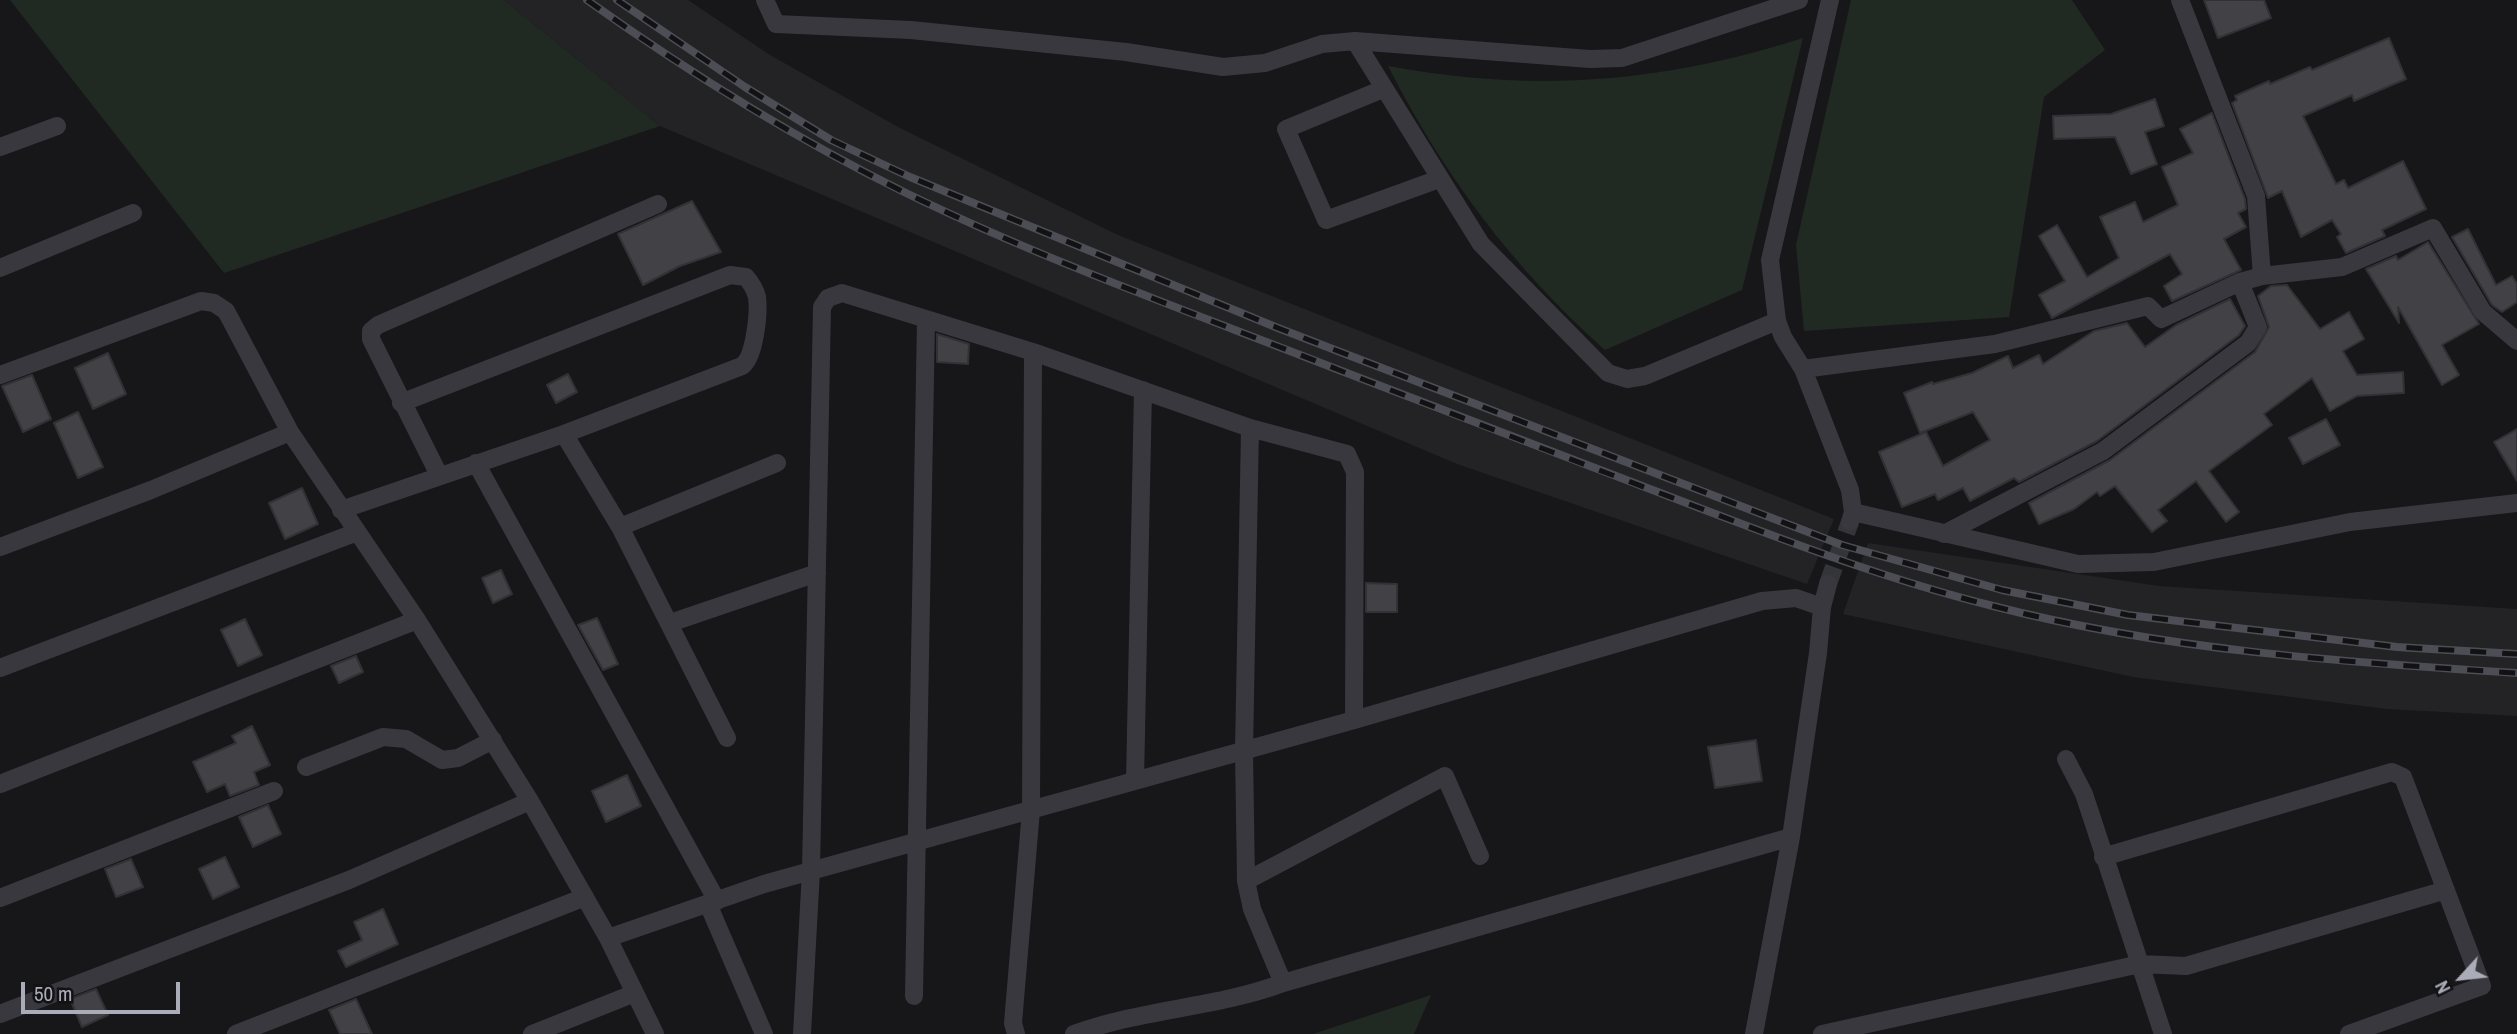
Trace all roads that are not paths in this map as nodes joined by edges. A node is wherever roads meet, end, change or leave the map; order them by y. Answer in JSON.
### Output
{"nodes":[{"id":1,"x":765,"y":0,"type":"edge"},
{"id":2,"x":1799,"y":0,"type":"edge"},
{"id":3,"x":1830,"y":0,"type":"edge"},
{"id":4,"x":2180,"y":0,"type":"edge"},
{"id":5,"x":1355,"y":41,"type":"junction"},
{"id":6,"x":1382,"y":89,"type":"junction"},
{"id":7,"x":57,"y":126,"type":"dead end"},
{"id":8,"x":0,"y":147,"type":"edge"},
{"id":9,"x":1439,"y":179,"type":"junction"},
{"id":10,"x":658,"y":204,"type":"dead end"},
{"id":11,"x":133,"y":214,"type":"dead end"},
{"id":12,"x":0,"y":268,"type":"edge"},
{"id":13,"x":2262,"y":276,"type":"junction"},
{"id":14,"x":2240,"y":282,"type":"junction"},
{"id":15,"x":926,"y":320,"type":"junction"},
{"id":16,"x":1777,"y":321,"type":"junction"},
{"id":17,"x":2517,"y":341,"type":"edge"},
{"id":18,"x":1032,"y":352,"type":"junction"},
{"id":19,"x":1803,"y":369,"type":"junction"},
{"id":20,"x":0,"y":375,"type":"edge"},
{"id":21,"x":1143,"y":390,"type":"junction"},
{"id":22,"x":401,"y":403,"type":"junction"},
{"id":23,"x":1250,"y":428,"type":"junction"},
{"id":24,"x":290,"y":432,"type":"junction"},
{"id":25,"x":564,"y":434,"type":"junction"},
{"id":26,"x":476,"y":463,"type":"junction"},
{"id":27,"x":778,"y":463,"type":"dead end"},
{"id":28,"x":439,"y":475,"type":"junction"},
{"id":29,"x":2517,"y":503,"type":"edge"},
{"id":30,"x":341,"y":510,"type":"junction"},
{"id":31,"x":620,"y":527,"type":"junction"},
{"id":32,"x":357,"y":532,"type":"junction"},
{"id":33,"x":1944,"y":534,"type":"junction"},
{"id":34,"x":0,"y":547,"type":"edge"},
{"id":35,"x":817,"y":573,"type":"junction"},
{"id":36,"x":1828,"y":584,"type":"tunnel mouth"},
{"id":37,"x":1822,"y":607,"type":"junction"},
{"id":38,"x":417,"y":620,"type":"junction"},
{"id":39,"x":670,"y":623,"type":"junction"},
{"id":40,"x":0,"y":668,"type":"edge"},
{"id":41,"x":1354,"y":720,"type":"junction"},
{"id":42,"x":727,"y":738,"type":"dead end"},
{"id":43,"x":493,"y":740,"type":"junction"},
{"id":44,"x":1244,"y":751,"type":"junction"},
{"id":45,"x":2066,"y":760,"type":"dead end"},
{"id":46,"x":306,"y":767,"type":"dead end"},
{"id":47,"x":1135,"y":781,"type":"junction"},
{"id":48,"x":0,"y":783,"type":"edge"},
{"id":49,"x":274,"y":791,"type":"dead end"},
{"id":50,"x":530,"y":801,"type":"junction"},
{"id":51,"x":1031,"y":810,"type":"junction"},
{"id":52,"x":1791,"y":837,"type":"junction"},
{"id":53,"x":917,"y":842,"type":"junction"},
{"id":54,"x":1480,"y":856,"type":"dead end"},
{"id":55,"x":2103,"y":857,"type":"junction"},
{"id":56,"x":811,"y":871,"type":"junction"},
{"id":57,"x":1246,"y":881,"type":"junction"},
{"id":58,"x":2446,"y":890,"type":"junction"},
{"id":59,"x":585,"y":897,"type":"junction"},
{"id":60,"x":0,"y":898,"type":"edge"},
{"id":61,"x":712,"y":903,"type":"junction"},
{"id":62,"x":608,"y":938,"type":"junction"},
{"id":63,"x":2140,"y":964,"type":"junction"},
{"id":64,"x":1283,"y":983,"type":"junction"},
{"id":65,"x":635,"y":993,"type":"junction"},
{"id":66,"x":914,"y":996,"type":"dead end"},
{"id":67,"x":0,"y":1014,"type":"edge"},
{"id":68,"x":236,"y":1034,"type":"edge"},
{"id":69,"x":531,"y":1034,"type":"edge"},
{"id":70,"x":655,"y":1034,"type":"edge"},
{"id":71,"x":764,"y":1034,"type":"edge"},
{"id":72,"x":802,"y":1034,"type":"edge"},
{"id":73,"x":1016,"y":1034,"type":"edge"},
{"id":74,"x":1074,"y":1034,"type":"edge"},
{"id":75,"x":1754,"y":1034,"type":"edge"},
{"id":76,"x":1822,"y":1034,"type":"edge"},
{"id":77,"x":2163,"y":1034,"type":"edge"},
{"id":78,"x":2349,"y":1034,"type":"edge"}],
"edges":[{"from":1,"to":5,"type":"street"},
{"from":2,"to":5,"type":"street"},
{"from":3,"to":16,"type":"street"},
{"from":4,"to":13,"type":"street"},
{"from":5,"to":6,"type":"street"},
{"from":6,"to":9,"type":"street"},
{"from":6,"to":9,"type":"street"},
{"from":7,"to":8,"type":"street"},
{"from":9,"to":16,"type":"street"},
{"from":10,"to":22,"type":"street"},
{"from":11,"to":12,"type":"street"},
{"from":13,"to":14,"type":"street"},
{"from":13,"to":17,"type":"street"},
{"from":14,"to":19,"type":"street"},
{"from":14,"to":33,"type":"street"},
{"from":15,"to":18,"type":"street"},
{"from":15,"to":35,"type":"street"},
{"from":15,"to":53,"type":"street"},
{"from":16,"to":19,"type":"street"},
{"from":18,"to":21,"type":"street"},
{"from":18,"to":51,"type":"street"},
{"from":19,"to":33,"type":"street"},
{"from":20,"to":24,"type":"street"},
{"from":21,"to":23,"type":"street"},
{"from":21,"to":47,"type":"street"},
{"from":22,"to":25,"type":"street"},
{"from":22,"to":28,"type":"street"},
{"from":23,"to":41,"type":"street"},
{"from":23,"to":44,"type":"street"},
{"from":24,"to":30,"type":"street"},
{"from":24,"to":34,"type":"street"},
{"from":25,"to":26,"type":"street"},
{"from":25,"to":31,"type":"street"},
{"from":26,"to":28,"type":"street"},
{"from":26,"to":61,"type":"street"},
{"from":27,"to":31,"type":"street"},
{"from":28,"to":30,"type":"street"},
{"from":29,"to":33,"type":"street"},
{"from":30,"to":32,"type":"street"},
{"from":31,"to":39,"type":"street"},
{"from":32,"to":38,"type":"street"},
{"from":32,"to":40,"type":"street"},
{"from":35,"to":39,"type":"street"},
{"from":35,"to":56,"type":"street"},
{"from":36,"to":37,"type":"street"},
{"from":37,"to":41,"type":"street"},
{"from":37,"to":52,"type":"street"},
{"from":38,"to":43,"type":"street"},
{"from":38,"to":48,"type":"street"},
{"from":39,"to":42,"type":"street"},
{"from":41,"to":44,"type":"street"},
{"from":43,"to":46,"type":"street"},
{"from":43,"to":50,"type":"street"},
{"from":44,"to":47,"type":"street"},
{"from":44,"to":57,"type":"street"},
{"from":45,"to":55,"type":"street"},
{"from":47,"to":51,"type":"street"},
{"from":49,"to":60,"type":"street"},
{"from":50,"to":59,"type":"street"},
{"from":50,"to":67,"type":"street"},
{"from":51,"to":53,"type":"street"},
{"from":51,"to":73,"type":"street"},
{"from":52,"to":64,"type":"street"},
{"from":52,"to":75,"type":"street"},
{"from":53,"to":56,"type":"street"},
{"from":53,"to":66,"type":"street"},
{"from":54,"to":57,"type":"street"},
{"from":55,"to":58,"type":"street"},
{"from":55,"to":63,"type":"street"},
{"from":56,"to":61,"type":"street"},
{"from":56,"to":72,"type":"street"},
{"from":57,"to":64,"type":"street"},
{"from":58,"to":63,"type":"street"},
{"from":58,"to":78,"type":"street"},
{"from":59,"to":62,"type":"street"},
{"from":59,"to":68,"type":"street"},
{"from":61,"to":62,"type":"street"},
{"from":61,"to":71,"type":"street"},
{"from":62,"to":65,"type":"street"},
{"from":63,"to":76,"type":"street"},
{"from":63,"to":77,"type":"street"},
{"from":64,"to":74,"type":"street"},
{"from":65,"to":69,"type":"street"},
{"from":65,"to":70,"type":"street"}]}
